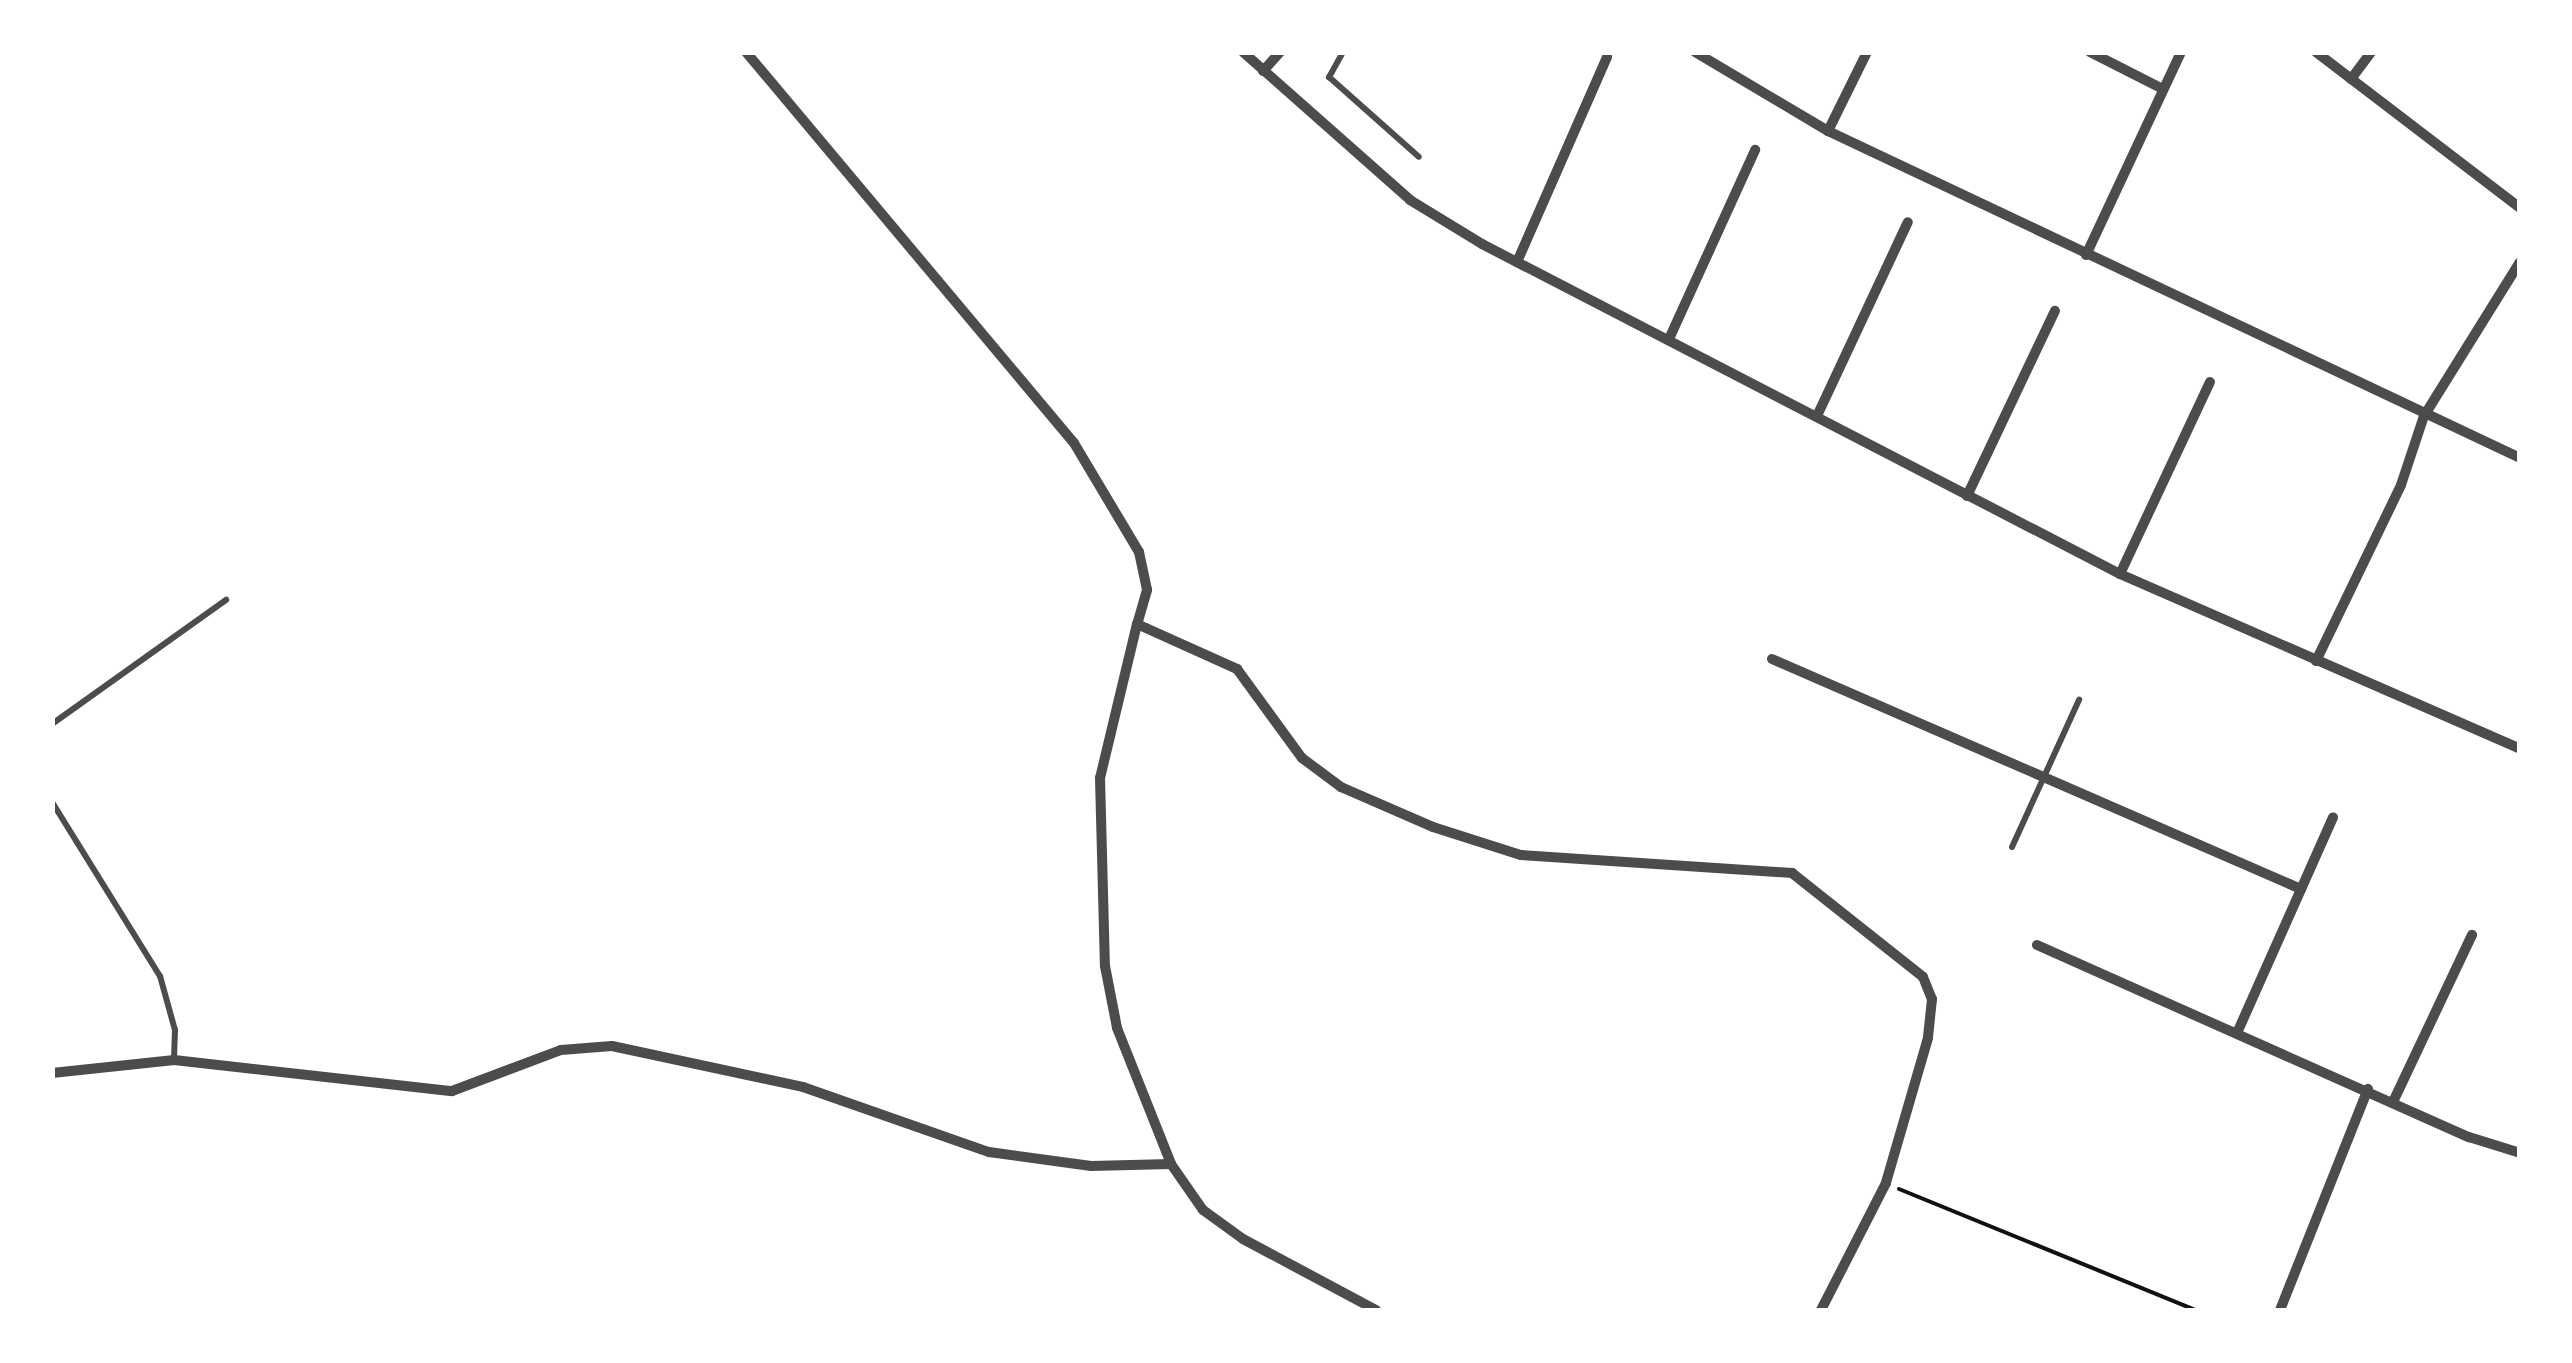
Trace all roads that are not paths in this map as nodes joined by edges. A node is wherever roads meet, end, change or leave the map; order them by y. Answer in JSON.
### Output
{"nodes":[{"id":1,"x":746,"y":52,"type":"edge"},
{"id":2,"x":1243,"y":52,"type":"edge"},
{"id":3,"x":1280,"y":52,"type":"edge"},
{"id":4,"x":1343,"y":52,"type":"edge"},
{"id":5,"x":1695,"y":52,"type":"edge"},
{"id":6,"x":1867,"y":52,"type":"edge"},
{"id":7,"x":2090,"y":52,"type":"edge"},
{"id":8,"x":2180,"y":52,"type":"edge"},
{"id":9,"x":2316,"y":52,"type":"edge"},
{"id":10,"x":2372,"y":52,"type":"edge"},
{"id":11,"x":1607,"y":57,"type":"dead end"},
{"id":12,"x":1263,"y":71,"type":"junction"},
{"id":13,"x":2351,"y":79,"type":"junction"},
{"id":14,"x":2163,"y":89,"type":"junction"},
{"id":15,"x":1828,"y":131,"type":"junction"},
{"id":16,"x":1755,"y":150,"type":"dead end"},
{"id":17,"x":1419,"y":157,"type":"dead end"},
{"id":18,"x":2520,"y":208,"type":"edge"},
{"id":19,"x":1908,"y":222,"type":"dead end"},
{"id":20,"x":2086,"y":255,"type":"junction"},
{"id":21,"x":1517,"y":262,"type":"junction"},
{"id":22,"x":2520,"y":262,"type":"edge"},
{"id":23,"x":2055,"y":311,"type":"dead end"},
{"id":24,"x":1668,"y":339,"type":"junction"},
{"id":25,"x":2210,"y":382,"type":"dead end"},
{"id":26,"x":1817,"y":416,"type":"junction"},
{"id":27,"x":2424,"y":416,"type":"junction"},
{"id":28,"x":2520,"y":458,"type":"edge"},
{"id":29,"x":1967,"y":496,"type":"junction"},
{"id":30,"x":2120,"y":574,"type":"junction"},
{"id":31,"x":226,"y":600,"type":"dead end"},
{"id":32,"x":1137,"y":624,"type":"junction"},
{"id":33,"x":1772,"y":659,"type":"dead end"},
{"id":34,"x":2316,"y":661,"type":"junction"},
{"id":35,"x":2079,"y":700,"type":"dead end"},
{"id":36,"x":52,"y":724,"type":"edge"},
{"id":37,"x":2520,"y":749,"type":"edge"},
{"id":38,"x":2044,"y":777,"type":"junction"},
{"id":39,"x":52,"y":802,"type":"edge"},
{"id":40,"x":2333,"y":817,"type":"dead end"},
{"id":41,"x":2012,"y":847,"type":"dead end"},
{"id":42,"x":2301,"y":888,"type":"junction"},
{"id":43,"x":2472,"y":935,"type":"dead end"},
{"id":44,"x":2037,"y":945,"type":"dead end"},
{"id":45,"x":2237,"y":1033,"type":"junction"},
{"id":46,"x":174,"y":1060,"type":"junction"},
{"id":47,"x":52,"y":1072,"type":"edge"},
{"id":48,"x":2368,"y":1090,"type":"junction"},
{"id":49,"x":2393,"y":1102,"type":"junction"},
{"id":50,"x":2520,"y":1153,"type":"edge"},
{"id":51,"x":1171,"y":1164,"type":"junction"},
{"id":52,"x":1376,"y":1310,"type":"edge"},
{"id":53,"x":1821,"y":1310,"type":"edge"},
{"id":54,"x":2280,"y":1310,"type":"edge"}],
"edges":[{"from":1,"to":32,"type":"street"},
{"from":2,"to":12,"type":"street"},
{"from":3,"to":12,"type":"street"},
{"from":4,"to":17,"type":"lane"},
{"from":5,"to":15,"type":"street"},
{"from":6,"to":15,"type":"street"},
{"from":7,"to":14,"type":"street"},
{"from":8,"to":14,"type":"street"},
{"from":9,"to":13,"type":"street"},
{"from":10,"to":13,"type":"street"},
{"from":11,"to":21,"type":"street"},
{"from":12,"to":21,"type":"street"},
{"from":13,"to":18,"type":"street"},
{"from":14,"to":20,"type":"street"},
{"from":15,"to":20,"type":"street"},
{"from":16,"to":24,"type":"street"},
{"from":19,"to":26,"type":"street"},
{"from":20,"to":27,"type":"street"},
{"from":21,"to":24,"type":"street"},
{"from":22,"to":27,"type":"street"},
{"from":23,"to":29,"type":"street"},
{"from":24,"to":26,"type":"street"},
{"from":25,"to":30,"type":"street"},
{"from":26,"to":29,"type":"street"},
{"from":27,"to":28,"type":"street"},
{"from":27,"to":34,"type":"street"},
{"from":29,"to":30,"type":"street"},
{"from":30,"to":34,"type":"street"},
{"from":31,"to":36,"type":"lane"},
{"from":32,"to":51,"type":"street"},
{"from":32,"to":53,"type":"street"},
{"from":33,"to":38,"type":"street"},
{"from":34,"to":37,"type":"street"},
{"from":35,"to":38,"type":"lane"},
{"from":38,"to":41,"type":"lane"},
{"from":38,"to":42,"type":"street"},
{"from":39,"to":46,"type":"lane"},
{"from":40,"to":42,"type":"street"},
{"from":42,"to":45,"type":"street"},
{"from":43,"to":49,"type":"street"},
{"from":44,"to":45,"type":"street"},
{"from":45,"to":48,"type":"street"},
{"from":46,"to":47,"type":"street"},
{"from":46,"to":51,"type":"street"},
{"from":48,"to":49,"type":"street"},
{"from":48,"to":54,"type":"street"},
{"from":49,"to":50,"type":"street"},
{"from":51,"to":52,"type":"street"}]}
